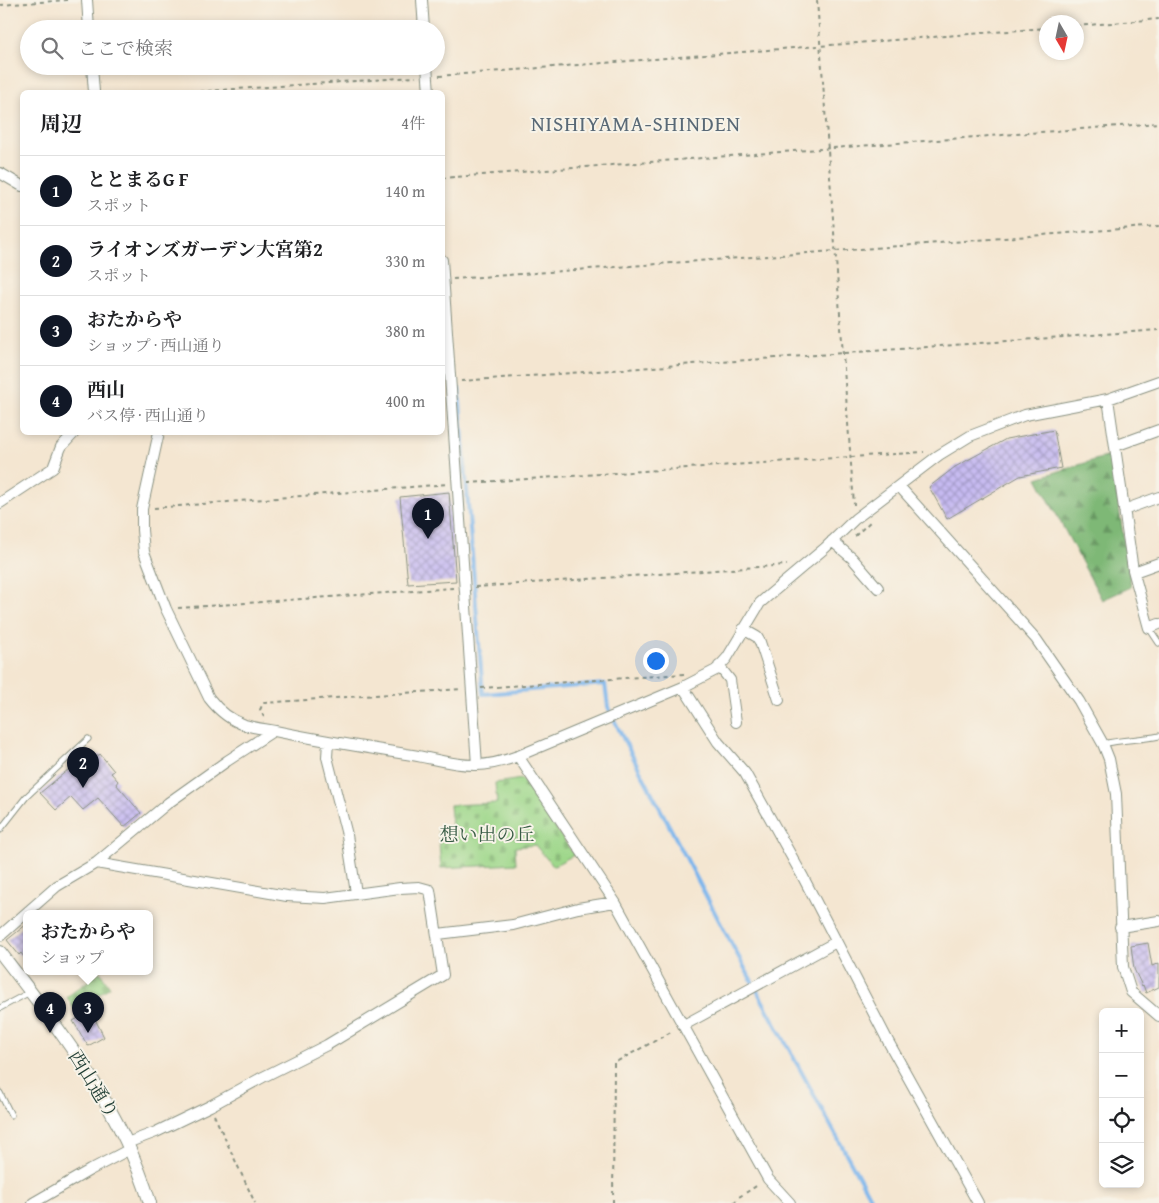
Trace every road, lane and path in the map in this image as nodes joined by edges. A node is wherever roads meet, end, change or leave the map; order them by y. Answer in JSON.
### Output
{"nodes":[{"id":1,"x":67,"y":0,"type":"edge"},
{"id":2,"x":87,"y":0,"type":"edge"},
{"id":3,"x":422,"y":0,"type":"edge"},
{"id":4,"x":817,"y":0,"type":"edge"},
{"id":5,"x":0,"y":5,"type":"edge"},
{"id":6,"x":1159,"y":19,"type":"edge"},
{"id":7,"x":88,"y":20,"type":"edge"},
{"id":8,"x":423,"y":20,"type":"edge"},
{"id":9,"x":1084,"y":25,"type":"edge"},
{"id":10,"x":1039,"y":28,"type":"edge"},
{"id":11,"x":820,"y":44,"type":"junction"},
{"id":12,"x":445,"y":70,"type":"edge"},
{"id":13,"x":93,"y":75,"type":"edge"},
{"id":14,"x":383,"y":75,"type":"edge"},
{"id":15,"x":428,"y":75,"type":"edge"},
{"id":16,"x":94,"y":90,"type":"edge"},
{"id":17,"x":214,"y":90,"type":"edge"},
{"id":18,"x":429,"y":90,"type":"edge"},
{"id":19,"x":1159,"y":123,"type":"edge"},
{"id":20,"x":828,"y":149,"type":"junction"},
{"id":21,"x":0,"y":173,"type":"edge"},
{"id":22,"x":445,"y":178,"type":"edge"},
{"id":23,"x":20,"y":185,"type":"edge"},
{"id":24,"x":1159,"y":226,"type":"edge"},
{"id":25,"x":835,"y":251,"type":"junction"},
{"id":26,"x":445,"y":279,"type":"edge"},
{"id":27,"x":445,"y":296,"type":"edge"},
{"id":28,"x":1159,"y":330,"type":"edge"},
{"id":29,"x":842,"y":354,"type":"junction"},
{"id":30,"x":1159,"y":381,"type":"edge"},
{"id":31,"x":450,"y":382,"type":"junction"},
{"id":32,"x":1108,"y":399,"type":"junction"},
{"id":33,"x":1159,"y":430,"type":"edge"},
{"id":34,"x":72,"y":435,"type":"edge"},
{"id":35,"x":158,"y":435,"type":"edge"},
{"id":36,"x":1114,"y":446,"type":"junction"},
{"id":37,"x":939,"y":455,"type":"junction"},
{"id":38,"x":851,"y":457,"type":"junction"},
{"id":39,"x":457,"y":484,"type":"junction"},
{"id":40,"x":899,"y":486,"type":"junction"},
{"id":41,"x":1159,"y":497,"type":"edge"},
{"id":42,"x":0,"y":503,"type":"edge"},
{"id":43,"x":142,"y":508,"type":"junction"},
{"id":44,"x":1124,"y":510,"type":"junction"},
{"id":45,"x":855,"y":519,"type":"junction"},
{"id":46,"x":875,"y":519,"type":"dead end"},
{"id":47,"x":832,"y":541,"type":"junction"},
{"id":48,"x":841,"y":548,"type":"junction"},
{"id":49,"x":1159,"y":562,"type":"edge"},
{"id":50,"x":788,"y":565,"type":"dead end"},
{"id":51,"x":1134,"y":572,"type":"junction"},
{"id":52,"x":464,"y":588,"type":"junction"},
{"id":53,"x":878,"y":588,"type":"dead end"},
{"id":54,"x":166,"y":609,"type":"junction"},
{"id":55,"x":1154,"y":626,"type":"edge"},
{"id":56,"x":743,"y":629,"type":"junction"},
{"id":57,"x":1159,"y":643,"type":"edge"},
{"id":58,"x":720,"y":666,"type":"junction"},
{"id":59,"x":684,"y":687,"type":"junction"},
{"id":60,"x":779,"y":700,"type":"dead end"},
{"id":61,"x":736,"y":722,"type":"dead end"},
{"id":62,"x":273,"y":731,"type":"junction"},
{"id":63,"x":1159,"y":736,"type":"edge"},
{"id":64,"x":88,"y":739,"type":"dead end"},
{"id":65,"x":328,"y":742,"type":"junction"},
{"id":66,"x":1103,"y":744,"type":"junction"},
{"id":67,"x":518,"y":756,"type":"junction"},
{"id":68,"x":477,"y":765,"type":"junction"},
{"id":69,"x":0,"y":830,"type":"edge"},
{"id":70,"x":96,"y":863,"type":"junction"},
{"id":71,"x":356,"y":893,"type":"junction"},
{"id":72,"x":615,"y":902,"type":"junction"},
{"id":73,"x":30,"y":910,"type":"edge"},
{"id":74,"x":23,"y":916,"type":"edge"},
{"id":75,"x":1159,"y":921,"type":"edge"},
{"id":76,"x":1120,"y":926,"type":"junction"},
{"id":77,"x":438,"y":934,"type":"junction"},
{"id":78,"x":0,"y":936,"type":"edge"},
{"id":79,"x":836,"y":942,"type":"junction"},
{"id":80,"x":0,"y":952,"type":"edge"},
{"id":81,"x":31,"y":992,"type":"junction"},
{"id":82,"x":0,"y":1008,"type":"edge"},
{"id":83,"x":1159,"y":1016,"type":"edge"},
{"id":84,"x":684,"y":1025,"type":"junction"},
{"id":85,"x":0,"y":1093,"type":"edge"},
{"id":86,"x":210,"y":1106,"type":"junction"},
{"id":87,"x":11,"y":1115,"type":"dead end"},
{"id":88,"x":129,"y":1146,"type":"junction"},
{"id":89,"x":768,"y":1179,"type":"junction"},
{"id":90,"x":33,"y":1203,"type":"edge"},
{"id":91,"x":150,"y":1203,"type":"edge"},
{"id":92,"x":255,"y":1203,"type":"edge"},
{"id":93,"x":613,"y":1203,"type":"edge"},
{"id":94,"x":734,"y":1203,"type":"edge"},
{"id":95,"x":790,"y":1203,"type":"edge"},
{"id":96,"x":978,"y":1203,"type":"edge"}],
"edges":[{"from":1,"to":5,"type":"path"},
{"from":2,"to":7,"type":"street"},
{"from":3,"to":8,"type":"street"},
{"from":4,"to":11,"type":"path"},
{"from":6,"to":9,"type":"path"},
{"from":10,"to":11,"type":"path"},
{"from":11,"to":12,"type":"path"},
{"from":11,"to":20,"type":"path"},
{"from":13,"to":16,"type":"street"},
{"from":14,"to":17,"type":"path"},
{"from":15,"to":18,"type":"street"},
{"from":19,"to":20,"type":"path"},
{"from":20,"to":22,"type":"path"},
{"from":20,"to":25,"type":"path"},
{"from":21,"to":23,"type":"street"},
{"from":24,"to":25,"type":"path"},
{"from":25,"to":26,"type":"path"},
{"from":25,"to":29,"type":"path"},
{"from":27,"to":31,"type":"street"},
{"from":28,"to":29,"type":"path"},
{"from":29,"to":31,"type":"path"},
{"from":29,"to":38,"type":"path"},
{"from":30,"to":32,"type":"street"},
{"from":31,"to":39,"type":"street"},
{"from":32,"to":36,"type":"street"},
{"from":32,"to":37,"type":"street"},
{"from":33,"to":36,"type":"street"},
{"from":34,"to":42,"type":"street"},
{"from":35,"to":43,"type":"street"},
{"from":36,"to":44,"type":"street"},
{"from":37,"to":38,"type":"path"},
{"from":37,"to":40,"type":"street"},
{"from":38,"to":39,"type":"path"},
{"from":38,"to":45,"type":"path"},
{"from":39,"to":43,"type":"path"},
{"from":39,"to":52,"type":"street"},
{"from":40,"to":45,"type":"street"},
{"from":40,"to":66,"type":"street"},
{"from":41,"to":44,"type":"street"},
{"from":43,"to":54,"type":"street"},
{"from":44,"to":51,"type":"street"},
{"from":45,"to":47,"type":"street"},
{"from":46,"to":48,"type":"path"},
{"from":47,"to":48,"type":"street"},
{"from":47,"to":56,"type":"street"},
{"from":48,"to":53,"type":"street"},
{"from":49,"to":51,"type":"street"},
{"from":50,"to":52,"type":"path"},
{"from":51,"to":55,"type":"street"},
{"from":52,"to":54,"type":"path"},
{"from":52,"to":68,"type":"street"},
{"from":54,"to":62,"type":"street"},
{"from":55,"to":57,"type":"lane"},
{"from":56,"to":58,"type":"street"},
{"from":56,"to":60,"type":"street"},
{"from":58,"to":59,"type":"street"},
{"from":58,"to":61,"type":"street"},
{"from":59,"to":67,"type":"street"},
{"from":59,"to":79,"type":"street"},
{"from":62,"to":65,"type":"street"},
{"from":62,"to":70,"type":"street"},
{"from":63,"to":66,"type":"lane"},
{"from":64,"to":69,"type":"lane"},
{"from":65,"to":68,"type":"street"},
{"from":65,"to":71,"type":"street"},
{"from":66,"to":76,"type":"street"},
{"from":67,"to":68,"type":"street"},
{"from":67,"to":72,"type":"street"},
{"from":70,"to":71,"type":"street"},
{"from":70,"to":73,"type":"street"},
{"from":71,"to":77,"type":"street"},
{"from":72,"to":77,"type":"street"},
{"from":72,"to":84,"type":"street"},
{"from":74,"to":78,"type":"street"},
{"from":75,"to":76,"type":"street"},
{"from":76,"to":83,"type":"street"},
{"from":77,"to":86,"type":"street"},
{"from":79,"to":84,"type":"street"},
{"from":79,"to":96,"type":"street"},
{"from":80,"to":81,"type":"street","name":"西山通り"},
{"from":81,"to":82,"type":"lane"},
{"from":81,"to":88,"type":"street","name":"西山通り"},
{"from":84,"to":89,"type":"street"},
{"from":84,"to":93,"type":"path"},
{"from":85,"to":87,"type":"lane"},
{"from":86,"to":88,"type":"street"},
{"from":86,"to":92,"type":"path"},
{"from":88,"to":90,"type":"street"},
{"from":88,"to":91,"type":"street","name":"西山通り"},
{"from":89,"to":94,"type":"path"},
{"from":89,"to":95,"type":"street"}]}
